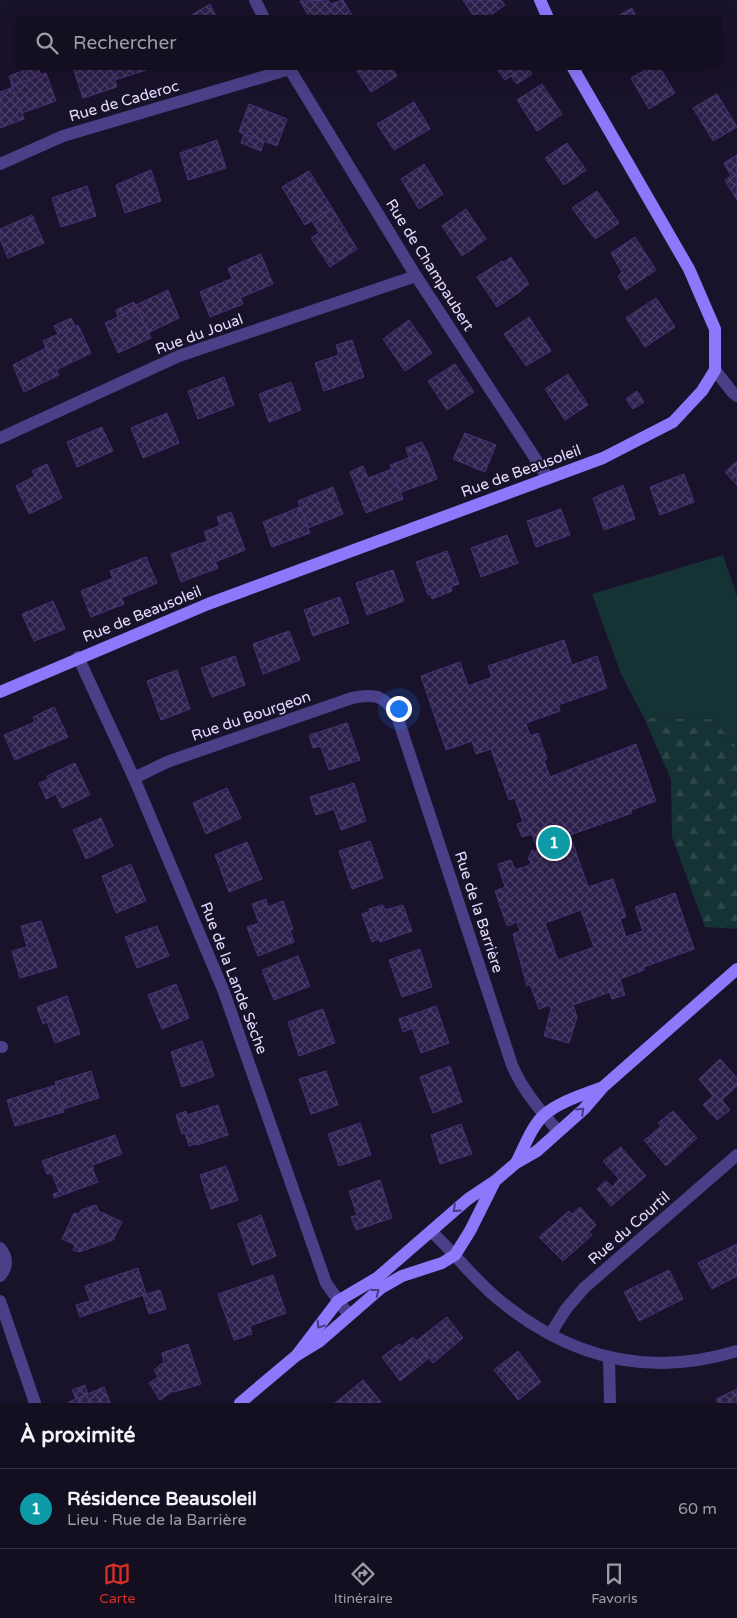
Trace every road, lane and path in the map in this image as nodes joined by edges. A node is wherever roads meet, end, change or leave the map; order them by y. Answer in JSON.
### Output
{"nodes":[{"id":1,"x":255,"y":0,"type":"edge"},
{"id":2,"x":540,"y":0,"type":"edge"},
{"id":3,"x":262,"y":15,"type":"edge"},
{"id":4,"x":547,"y":15,"type":"edge"},
{"id":5,"x":282,"y":70,"type":"edge"},
{"id":6,"x":290,"y":70,"type":"edge"},
{"id":7,"x":574,"y":70,"type":"edge"},
{"id":8,"x":0,"y":164,"type":"edge"},
{"id":9,"x":416,"y":276,"type":"junction"},
{"id":10,"x":715,"y":370,"type":"junction"},
{"id":11,"x":737,"y":396,"type":"edge"},
{"id":12,"x":0,"y":438,"type":"edge"},
{"id":13,"x":548,"y":478,"type":"junction"},
{"id":14,"x":78,"y":657,"type":"junction"},
{"id":15,"x":0,"y":692,"type":"edge"},
{"id":16,"x":381,"y":698,"type":"joint"},
{"id":17,"x":134,"y":778,"type":"junction"},
{"id":18,"x":737,"y":969,"type":"edge"},
{"id":19,"x":603,"y":1087,"type":"junction"},
{"id":20,"x":544,"y":1115,"type":"junction"},
{"id":21,"x":558,"y":1131,"type":"junction"},
{"id":22,"x":737,"y":1155,"type":"edge"},
{"id":23,"x":516,"y":1163,"type":"junction"},
{"id":24,"x":495,"y":1181,"type":"junction"},
{"id":25,"x":431,"y":1231,"type":"junction"},
{"id":26,"x":0,"y":1248,"type":"edge"},
{"id":27,"x":455,"y":1254,"type":"junction"},
{"id":28,"x":0,"y":1276,"type":"edge"},
{"id":29,"x":338,"y":1300,"type":"junction"},
{"id":30,"x":0,"y":1301,"type":"edge"},
{"id":31,"x":348,"y":1314,"type":"junction"},
{"id":32,"x":550,"y":1333,"type":"junction"},
{"id":33,"x":737,"y":1351,"type":"edge"},
{"id":34,"x":297,"y":1355,"type":"junction"},
{"id":35,"x":609,"y":1359,"type":"junction"},
{"id":36,"x":35,"y":1403,"type":"edge"},
{"id":37,"x":240,"y":1403,"type":"edge"},
{"id":38,"x":610,"y":1403,"type":"edge"}],
"edges":[{"from":1,"to":3,"type":"street"},
{"from":2,"to":4,"type":"street"},
{"from":5,"to":8,"type":"street","name":"Rue de Caderoc"},
{"from":6,"to":9,"type":"street","name":"Rue de Champaubert"},
{"from":7,"to":10,"type":"street"},
{"from":9,"to":12,"type":"street","name":"Rue du Joual"},
{"from":9,"to":13,"type":"street","name":"Rue de Champaubert"},
{"from":10,"to":11,"type":"street"},
{"from":10,"to":13,"type":"street","name":"Rue de Beausoleil"},
{"from":13,"to":14,"type":"street","name":"Rue de Beausoleil"},
{"from":14,"to":15,"type":"street","name":"Rue de Beausoleil"},
{"from":14,"to":17,"type":"street","name":"Rue de la Lande Sèche"},
{"from":16,"to":17,"type":"street","name":"Rue du Bourgeon"},
{"from":16,"to":20,"type":"street","name":"Rue de la Barrière"},
{"from":17,"to":29,"type":"street","name":"Rue de la Lande Sèche"},
{"from":18,"to":19,"type":"street"},
{"from":19,"to":20,"type":"street"},
{"from":21,"to":19,"type":"street","one_way":true},
{"from":20,"to":21,"type":"street","name":"Rue de la Barrière"},
{"from":20,"to":23,"type":"street"},
{"from":21,"to":23,"type":"street"},
{"from":22,"to":32,"type":"street","name":"Rue du Courtil"},
{"from":23,"to":24,"type":"street"},
{"from":24,"to":25,"type":"street","one_way":true},
{"from":24,"to":27,"type":"street"},
{"from":25,"to":27,"type":"street"},
{"from":25,"to":29,"type":"street"},
{"from":26,"to":28,"type":"street"},
{"from":31,"to":27,"type":"street","one_way":true},
{"from":27,"to":32,"type":"street"},
{"from":29,"to":31,"type":"street","name":"Rue de la Lande Sèche"},
{"from":29,"to":34,"type":"street","one_way":true},
{"from":30,"to":36,"type":"street"},
{"from":31,"to":34,"type":"street"},
{"from":32,"to":35,"type":"street"},
{"from":33,"to":35,"type":"street"},
{"from":34,"to":37,"type":"street"},
{"from":35,"to":38,"type":"street"}]}
